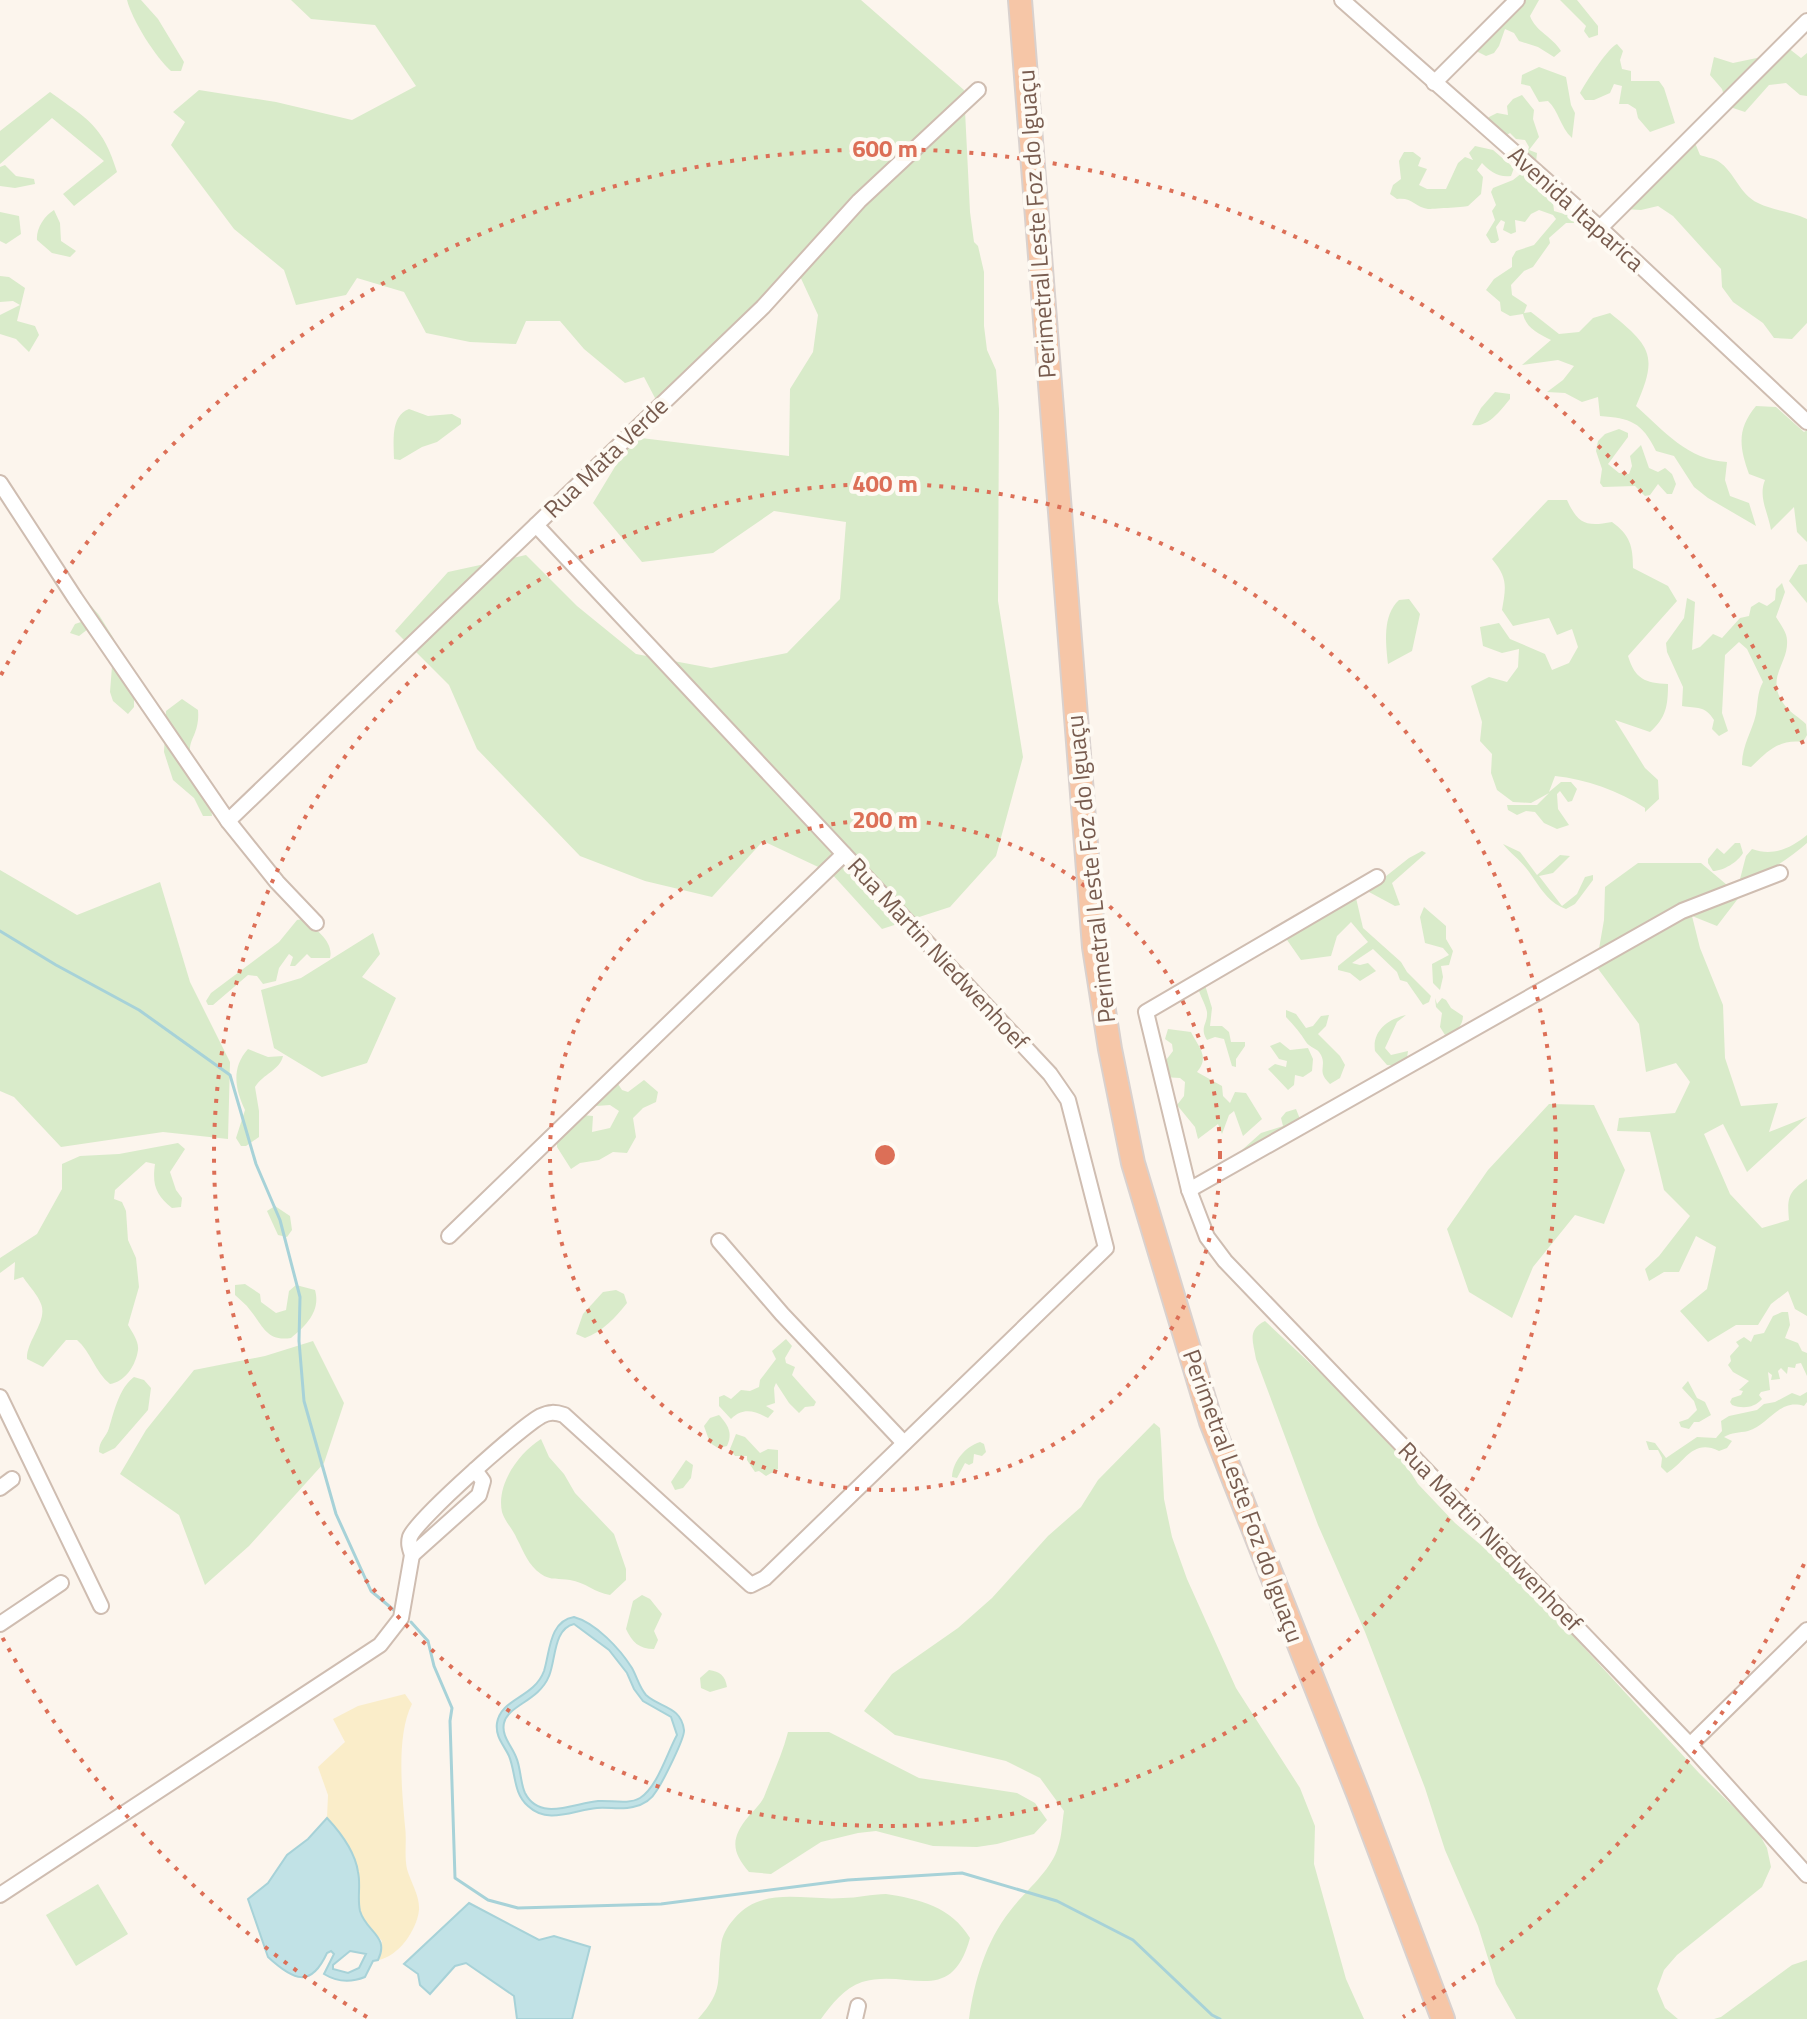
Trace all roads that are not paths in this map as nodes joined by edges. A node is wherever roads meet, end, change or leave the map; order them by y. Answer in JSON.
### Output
{"nodes":[{"id":1,"x":1020,"y":0,"type":"edge"},
{"id":2,"x":1342,"y":0,"type":"edge"},
{"id":3,"x":1517,"y":0,"type":"edge"},
{"id":4,"x":1807,"y":21,"type":"edge"},
{"id":5,"x":1434,"y":83,"type":"junction"},
{"id":6,"x":978,"y":90,"type":"dead end"},
{"id":7,"x":1600,"y":228,"type":"junction"},
{"id":8,"x":1807,"y":422,"type":"edge"},
{"id":9,"x":0,"y":483,"type":"edge"},
{"id":10,"x":536,"y":525,"type":"junction"},
{"id":11,"x":228,"y":821,"type":"junction"},
{"id":12,"x":844,"y":854,"type":"junction"},
{"id":13,"x":1780,"y":873,"type":"dead end"},
{"id":14,"x":1377,"y":877,"type":"dead end"},
{"id":15,"x":316,"y":923,"type":"dead end"},
{"id":16,"x":1189,"y":1190,"type":"junction"},
{"id":17,"x":449,"y":1236,"type":"dead end"},
{"id":18,"x":719,"y":1241,"type":"dead end"},
{"id":19,"x":0,"y":1397,"type":"edge"},
{"id":20,"x":904,"y":1443,"type":"junction"},
{"id":21,"x":475,"y":1470,"type":"junction"},
{"id":22,"x":412,"y":1555,"type":"junction"},
{"id":23,"x":61,"y":1583,"type":"dead end"},
{"id":24,"x":101,"y":1606,"type":"dead end"},
{"id":25,"x":0,"y":1624,"type":"edge"},
{"id":26,"x":1807,"y":1630,"type":"edge"},
{"id":27,"x":1690,"y":1745,"type":"junction"},
{"id":28,"x":1807,"y":1875,"type":"edge"},
{"id":29,"x":0,"y":1895,"type":"edge"},
{"id":30,"x":1443,"y":2019,"type":"edge"}],
"edges":[{"from":1,"to":30,"type":"highway","name":"Perimetral Leste Foz do Iguaçu"},
{"from":2,"to":5,"type":"street","name":"Avenida Itaparica"},
{"from":3,"to":5,"type":"street"},
{"from":4,"to":7,"type":"street"},
{"from":5,"to":7,"type":"street","name":"Avenida Itaparica"},
{"from":6,"to":10,"type":"street","name":"Rua Mata Verde"},
{"from":7,"to":8,"type":"street","name":"Avenida Itaparica"},
{"from":9,"to":11,"type":"street"},
{"from":10,"to":11,"type":"street","name":"Rua Mata Verde"},
{"from":10,"to":12,"type":"street","name":"Rua Martin Niedwenhoef"},
{"from":11,"to":15,"type":"street"},
{"from":12,"to":17,"type":"street"},
{"from":12,"to":20,"type":"street","name":"Rua Martin Niedwenhoef"},
{"from":13,"to":16,"type":"street"},
{"from":14,"to":16,"type":"street","name":"Rua Martin Niedwenhoef"},
{"from":16,"to":27,"type":"street","name":"Rua Martin Niedwenhoef"},
{"from":18,"to":20,"type":"street"},
{"from":19,"to":24,"type":"street"},
{"from":20,"to":21,"type":"street"},
{"from":21,"to":22,"type":"street"},
{"from":21,"to":22,"type":"street"},
{"from":22,"to":29,"type":"street"},
{"from":23,"to":25,"type":"street"},
{"from":26,"to":27,"type":"street"},
{"from":27,"to":28,"type":"street","name":"Rua Martin Niedwenhoef"}]}
